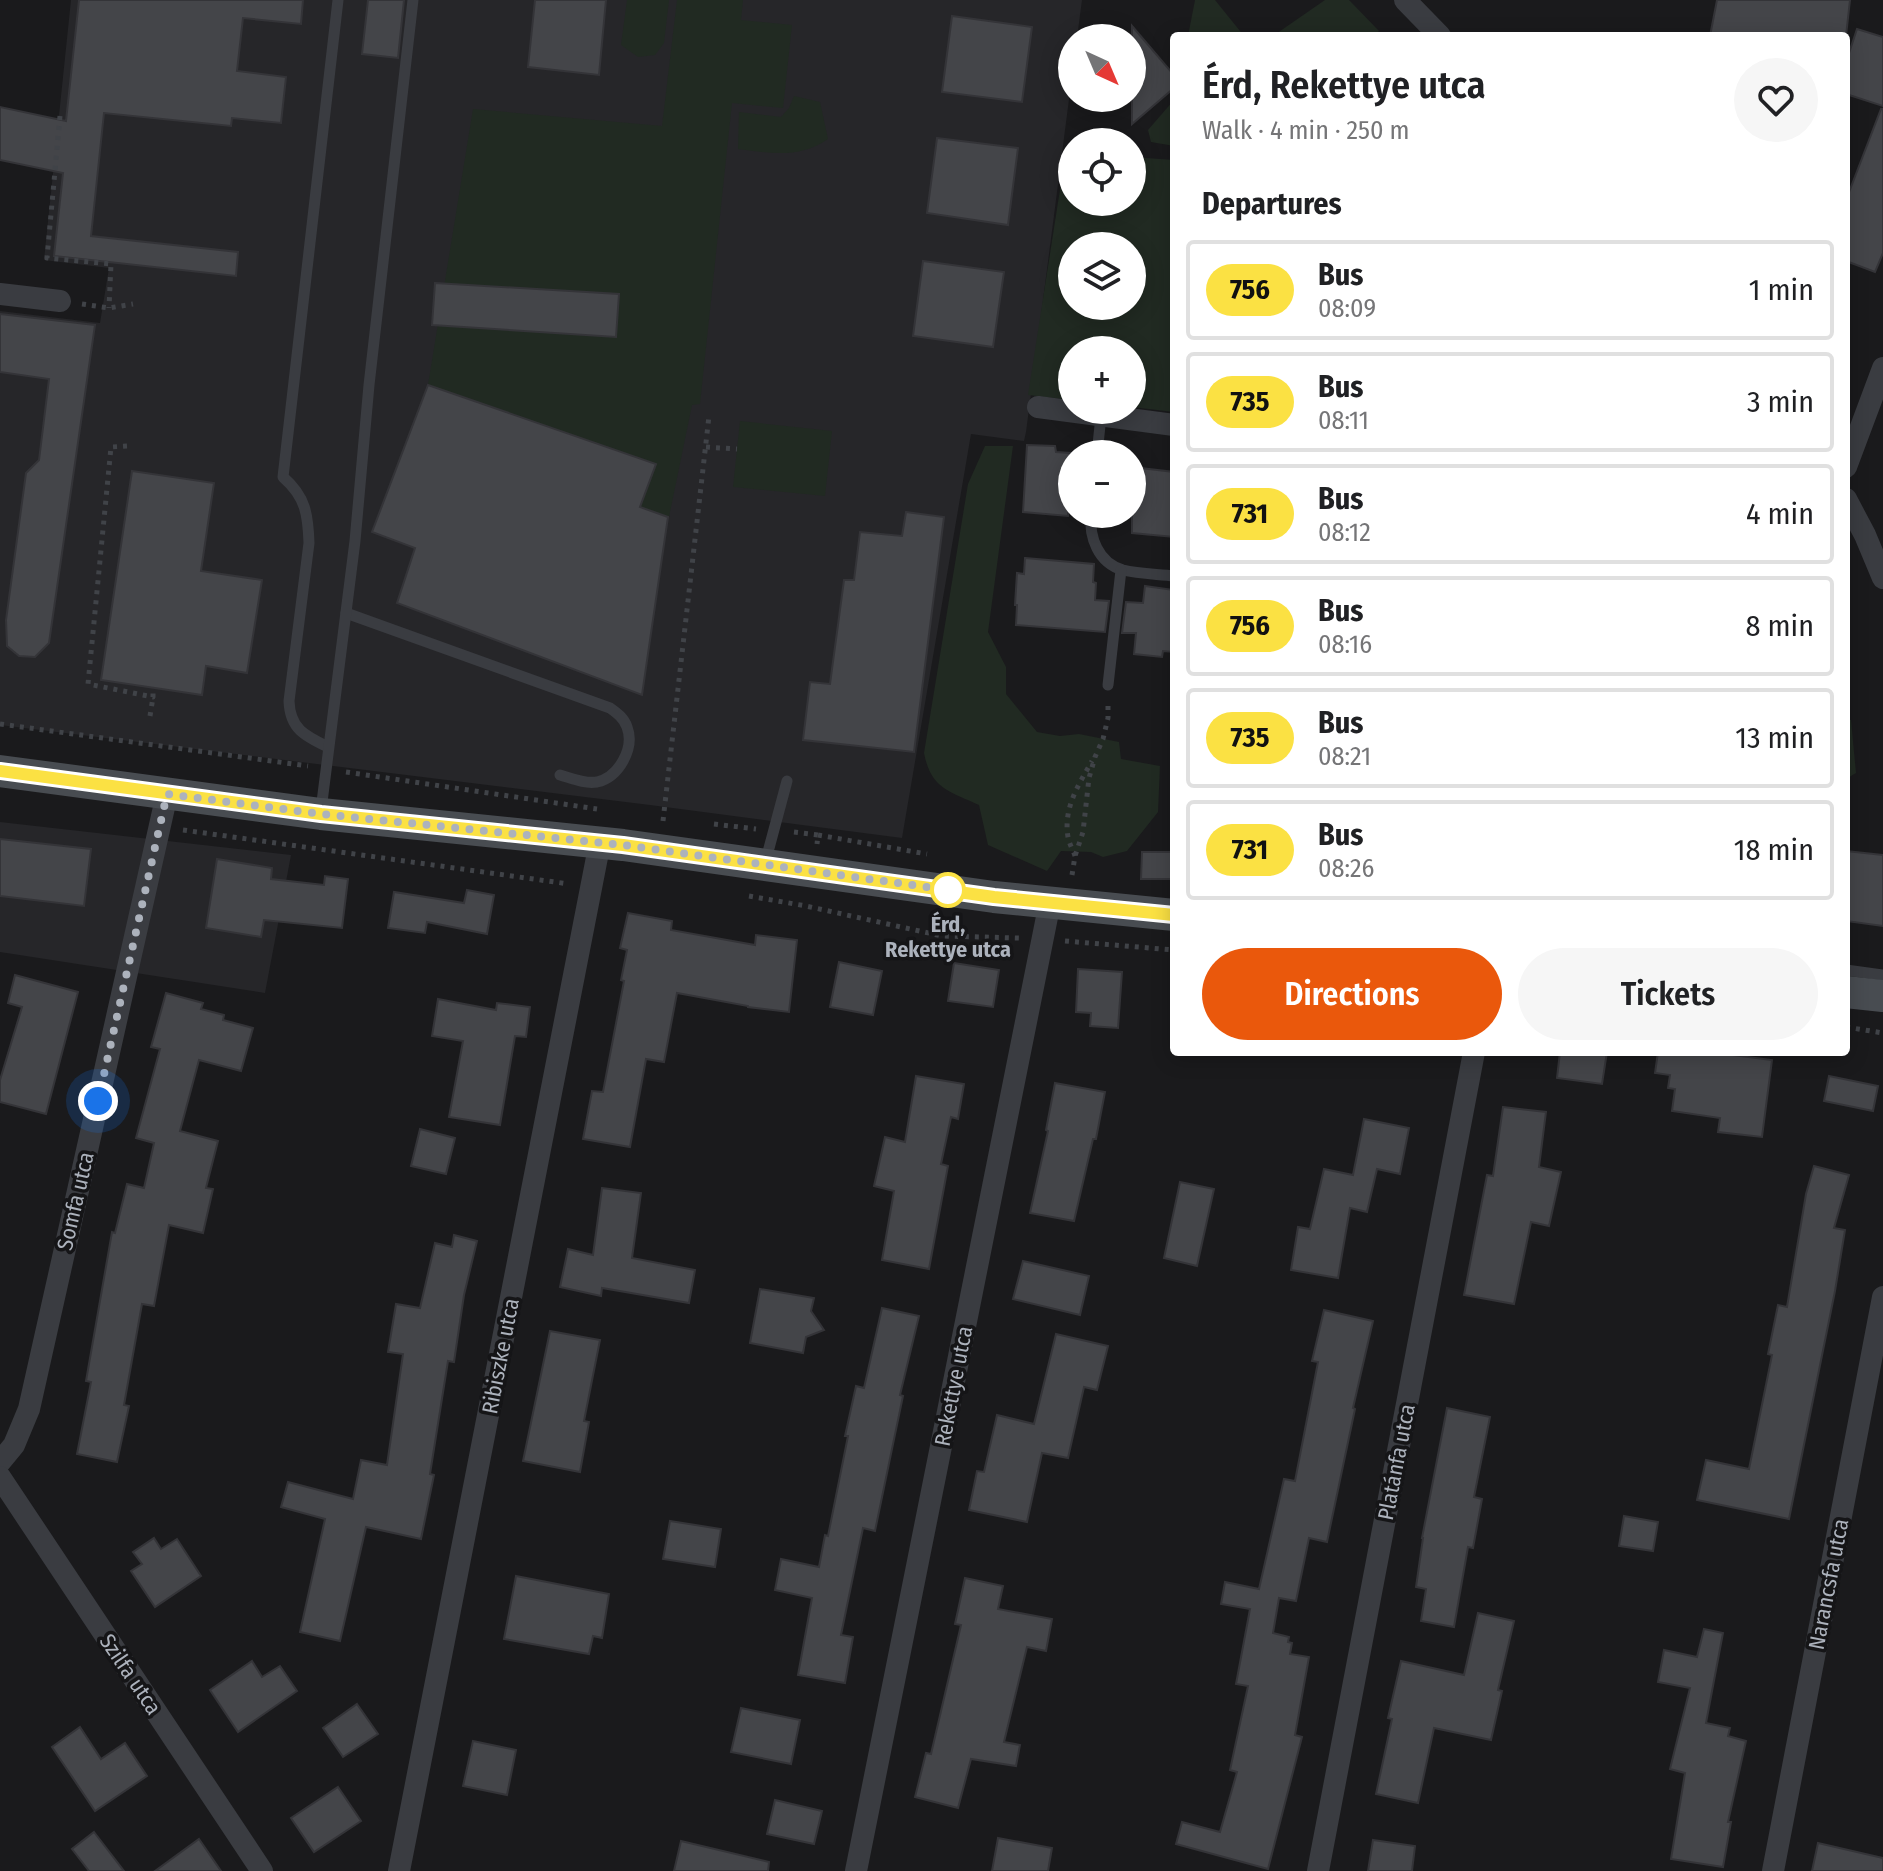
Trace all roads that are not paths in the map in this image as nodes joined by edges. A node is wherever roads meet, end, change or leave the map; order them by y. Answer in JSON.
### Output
{"nodes":[{"id":1,"x":338,"y":0,"type":"edge"},
{"id":2,"x":413,"y":0,"type":"edge"},
{"id":3,"x":1405,"y":0,"type":"edge"},
{"id":4,"x":1436,"y":32,"type":"edge"},
{"id":5,"x":0,"y":294,"type":"edge"},
{"id":6,"x":60,"y":301,"type":"road end"},
{"id":7,"x":1883,"y":368,"type":"edge"},
{"id":8,"x":1038,"y":407,"type":"dead end"},
{"id":9,"x":1058,"y":410,"type":"edge"},
{"id":10,"x":1146,"y":422,"type":"edge"},
{"id":11,"x":1170,"y":425,"type":"edge"},
{"id":12,"x":1850,"y":456,"type":"edge"},
{"id":13,"x":1850,"y":507,"type":"edge"},
{"id":14,"x":1092,"y":528,"type":"edge"},
{"id":15,"x":1121,"y":570,"type":"junction"},
{"id":16,"x":1170,"y":576,"type":"edge"},
{"id":17,"x":1883,"y":578,"type":"edge"},
{"id":18,"x":346,"y":613,"type":"junction"},
{"id":19,"x":1108,"y":685,"type":"road end"},
{"id":20,"x":328,"y":747,"type":"junction"},
{"id":21,"x":0,"y":771,"type":"edge"},
{"id":22,"x":560,"y":775,"type":"dead end"},
{"id":23,"x":787,"y":781,"type":"dead end"},
{"id":24,"x":167,"y":794,"type":"junction"},
{"id":25,"x":321,"y":814,"type":"junction"},
{"id":26,"x":600,"y":842,"type":"junction"},
{"id":27,"x":765,"y":863,"type":"junction"},
{"id":28,"x":1050,"y":902,"type":"junction"},
{"id":29,"x":1170,"y":915,"type":"edge"},
{"id":30,"x":1850,"y":971,"type":"edge"},
{"id":31,"x":1883,"y":975,"type":"edge"},
{"id":32,"x":1850,"y":992,"type":"edge"},
{"id":33,"x":1883,"y":996,"type":"edge"},
{"id":34,"x":1473,"y":1056,"type":"edge"},
{"id":35,"x":1883,"y":1297,"type":"edge"},
{"id":36,"x":0,"y":1462,"type":"edge"},
{"id":37,"x":0,"y":1477,"type":"edge"},
{"id":38,"x":262,"y":1871,"type":"edge"},
{"id":39,"x":399,"y":1871,"type":"edge"},
{"id":40,"x":856,"y":1871,"type":"edge"},
{"id":41,"x":1318,"y":1871,"type":"edge"},
{"id":42,"x":1773,"y":1871,"type":"edge"}],
"edges":[{"from":1,"to":20,"type":"lane"},
{"from":2,"to":18,"type":"lane"},
{"from":3,"to":4,"type":"street"},
{"from":5,"to":6,"type":"street"},
{"from":7,"to":12,"type":"street"},
{"from":8,"to":9,"type":"street"},
{"from":10,"to":11,"type":"street"},
{"from":13,"to":17,"type":"street"},
{"from":14,"to":15,"type":"lane"},
{"from":15,"to":16,"type":"lane"},
{"from":15,"to":19,"type":"lane"},
{"from":18,"to":20,"type":"lane"},
{"from":18,"to":22,"type":"lane"},
{"from":20,"to":25,"type":"lane"},
{"from":21,"to":24,"type":"main road"},
{"from":23,"to":27,"type":"lane"},
{"from":24,"to":25,"type":"main road"},
{"from":24,"to":36,"type":"street","name":"Somfa utca"},
{"from":25,"to":26,"type":"main road"},
{"from":26,"to":27,"type":"main road"},
{"from":26,"to":39,"type":"street","name":"Ribiszke utca"},
{"from":27,"to":28,"type":"main road"},
{"from":28,"to":29,"type":"main road"},
{"from":28,"to":40,"type":"street","name":"Rekettye utca"},
{"from":30,"to":31,"type":"lane"},
{"from":32,"to":33,"type":"main road"},
{"from":34,"to":41,"type":"street","name":"Platánfa utca"},
{"from":35,"to":42,"type":"street","name":"Narancsfa utca"},
{"from":37,"to":38,"type":"street","name":"Szilfa utca"}]}
